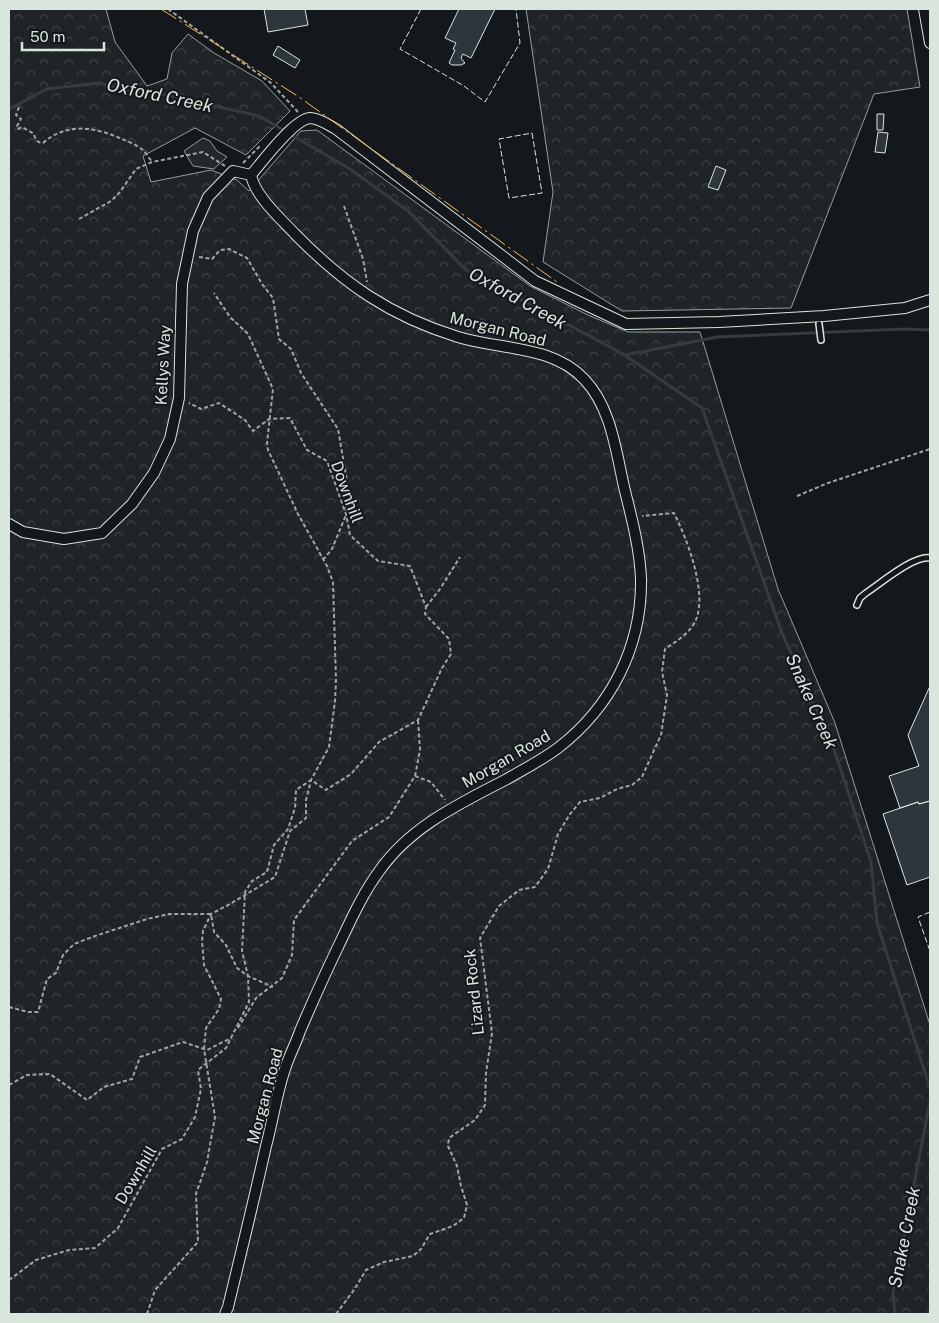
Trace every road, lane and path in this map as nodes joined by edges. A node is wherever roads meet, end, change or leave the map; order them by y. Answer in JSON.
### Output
{"nodes":[{"id":1,"x":168,"y":9,"type":"edge"},
{"id":2,"x":924,"y":9,"type":"edge"},
{"id":3,"x":930,"y":43,"type":"edge"},
{"id":4,"x":19,"y":106,"type":"dead end"},
{"id":5,"x":312,"y":118,"type":"junction"},
{"id":6,"x":262,"y":144,"type":"dead end"},
{"id":7,"x":152,"y":162,"type":"junction"},
{"id":8,"x":232,"y":171,"type":"junction"},
{"id":9,"x":251,"y":175,"type":"junction"},
{"id":10,"x":344,"y":206,"type":"dead end"},
{"id":11,"x":80,"y":219,"type":"dead end"},
{"id":12,"x":188,"y":253,"type":"junction"},
{"id":13,"x":214,"y":293,"type":"dead end"},
{"id":14,"x":366,"y":295,"type":"junction"},
{"id":15,"x":930,"y":300,"type":"edge"},
{"id":16,"x":819,"y":324,"type":"dead end"},
{"id":17,"x":821,"y":340,"type":"dead end"},
{"id":18,"x":179,"y":398,"type":"junction"},
{"id":19,"x":270,"y":418,"type":"junction"},
{"id":20,"x":930,"y":449,"type":"edge"},
{"id":21,"x":797,"y":496,"type":"dead end"},
{"id":22,"x":346,"y":514,"type":"junction"},
{"id":23,"x":632,"y":518,"type":"junction"},
{"id":24,"x":9,"y":524,"type":"edge"},
{"id":25,"x":460,"y":557,"type":"dead end"},
{"id":26,"x":930,"y":558,"type":"edge"},
{"id":27,"x":323,"y":560,"type":"junction"},
{"id":28,"x":857,"y":605,"type":"dead end"},
{"id":29,"x":426,"y":607,"type":"junction"},
{"id":30,"x":418,"y":720,"type":"junction"},
{"id":31,"x":415,"y":776,"type":"junction"},
{"id":32,"x":311,"y":780,"type":"junction"},
{"id":33,"x":450,"y":809,"type":"junction"},
{"id":34,"x":245,"y":895,"type":"junction"},
{"id":35,"x":211,"y":914,"type":"junction"},
{"id":36,"x":248,"y":976,"type":"junction"},
{"id":37,"x":273,"y":986,"type":"junction"},
{"id":38,"x":9,"y":1006,"type":"edge"},
{"id":39,"x":232,"y":1037,"type":"junction"},
{"id":40,"x":204,"y":1049,"type":"junction"},
{"id":41,"x":205,"y":1064,"type":"junction"},
{"id":42,"x":9,"y":1085,"type":"edge"},
{"id":43,"x":9,"y":1280,"type":"edge"},
{"id":44,"x":147,"y":1314,"type":"edge"},
{"id":45,"x":225,"y":1314,"type":"edge"},
{"id":46,"x":336,"y":1314,"type":"edge"}],
"edges":[{"from":1,"to":5,"type":"path"},
{"from":2,"to":3,"type":"street"},
{"from":4,"to":7,"type":"path"},
{"from":5,"to":9,"type":"street"},
{"from":5,"to":15,"type":"street"},
{"from":6,"to":8,"type":"path"},
{"from":7,"to":8,"type":"path"},
{"from":7,"to":11,"type":"path"},
{"from":8,"to":9,"type":"street"},
{"from":8,"to":12,"type":"street","name":"Kellys Way"},
{"from":9,"to":14,"type":"street","name":"Morgan Road"},
{"from":10,"to":14,"type":"path"},
{"from":12,"to":18,"type":"street","name":"Kellys Way"},
{"from":12,"to":22,"type":"path"},
{"from":13,"to":19,"type":"path"},
{"from":14,"to":23,"type":"street","name":"Morgan Road"},
{"from":16,"to":17,"type":"lane"},
{"from":18,"to":19,"type":"path"},
{"from":18,"to":24,"type":"street","name":"Kellys Way"},
{"from":19,"to":22,"type":"path","name":"Downhill"},
{"from":19,"to":27,"type":"path"},
{"from":20,"to":21,"type":"path"},
{"from":22,"to":27,"type":"path"},
{"from":22,"to":29,"type":"path","name":"Downhill"},
{"from":23,"to":33,"type":"street","name":"Morgan Road"},
{"from":23,"to":46,"type":"path","name":"Lizard Rock"},
{"from":25,"to":29,"type":"path"},
{"from":26,"to":28,"type":"lane"},
{"from":27,"to":32,"type":"path"},
{"from":29,"to":30,"type":"path","name":"Downhill"},
{"from":30,"to":31,"type":"path"},
{"from":30,"to":32,"type":"path"},
{"from":31,"to":33,"type":"path"},
{"from":31,"to":37,"type":"path"},
{"from":32,"to":34,"type":"path"},
{"from":32,"to":34,"type":"path"},
{"from":33,"to":45,"type":"street","name":"Morgan Road"},
{"from":34,"to":35,"type":"path"},
{"from":34,"to":36,"type":"path"},
{"from":35,"to":36,"type":"path"},
{"from":35,"to":38,"type":"path"},
{"from":35,"to":40,"type":"path"},
{"from":36,"to":37,"type":"path"},
{"from":36,"to":39,"type":"path"},
{"from":37,"to":39,"type":"path"},
{"from":39,"to":40,"type":"path"},
{"from":39,"to":41,"type":"path"},
{"from":40,"to":41,"type":"path"},
{"from":40,"to":42,"type":"path"},
{"from":41,"to":43,"type":"path","name":"Downhill"},
{"from":41,"to":44,"type":"path"}]}
